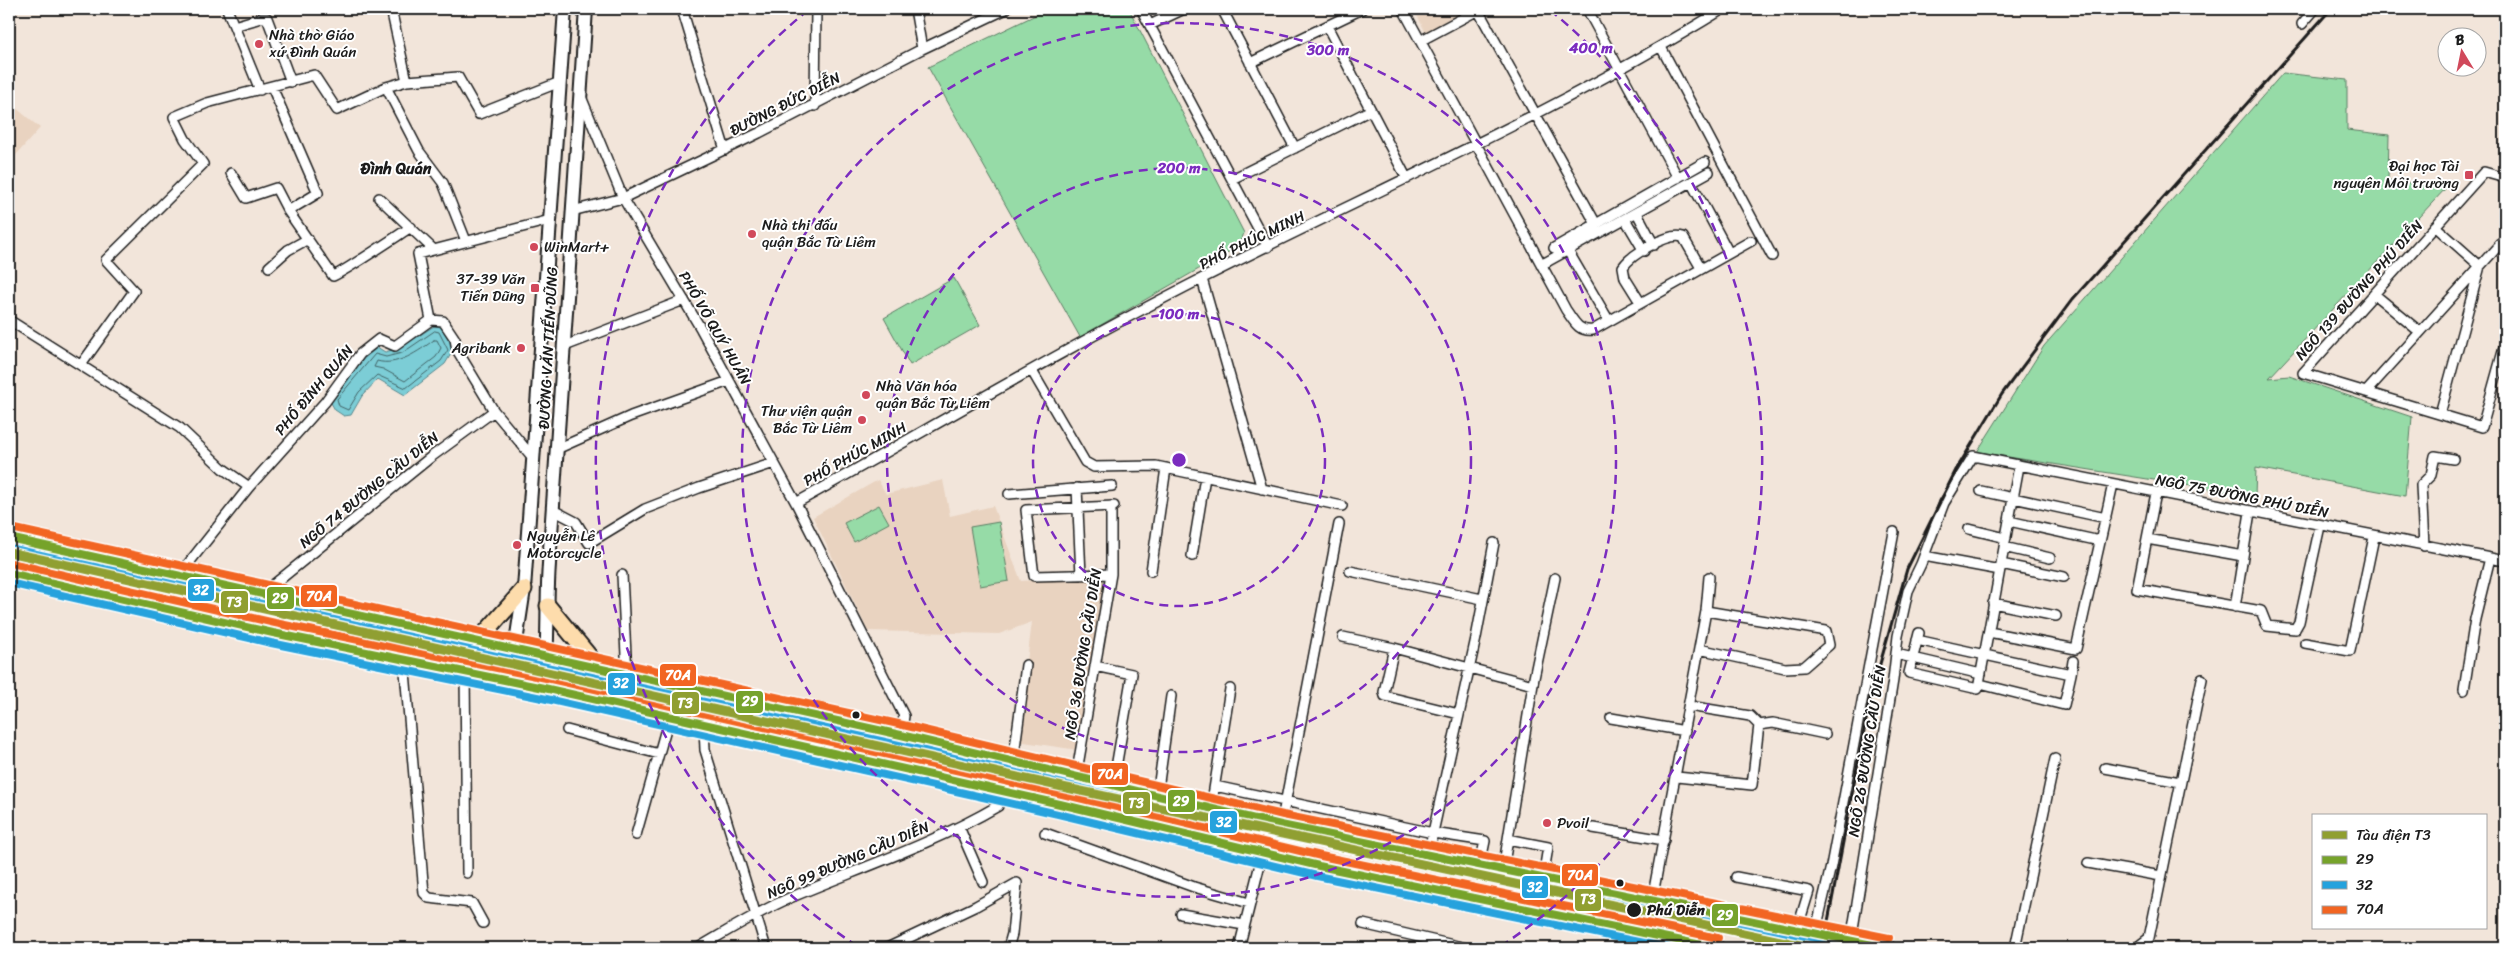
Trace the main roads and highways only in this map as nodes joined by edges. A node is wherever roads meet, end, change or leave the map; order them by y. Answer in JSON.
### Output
{"nodes":[{"id":1,"x":565,"y":9,"type":"edge"},
{"id":2,"x":586,"y":9,"type":"edge"},
{"id":3,"x":9,"y":538,"type":"edge"},
{"id":4,"x":9,"y":572,"type":"edge"},
{"id":5,"x":524,"y":589,"type":"junction"},
{"id":6,"x":548,"y":606,"type":"junction"},
{"id":7,"x":478,"y":641,"type":"junction"},
{"id":8,"x":515,"y":650,"type":"junction"},
{"id":9,"x":548,"y":656,"type":"junction"},
{"id":10,"x":599,"y":668,"type":"junction"},
{"id":11,"x":510,"y":682,"type":"junction"},
{"id":12,"x":544,"y":688,"type":"junction"},
{"id":13,"x":1120,"y":787,"type":"junction"},
{"id":14,"x":1120,"y":818,"type":"junction"},
{"id":15,"x":1814,"y":941,"type":"edge"},
{"id":16,"x":1832,"y":943,"type":"edge"},
{"id":17,"x":1716,"y":948,"type":"edge"},
{"id":18,"x":1887,"y":948,"type":"edge"}],
"edges":[{"from":1,"to":5,"type":"main road","name":"ĐƯỜNG VĂN TIẾN DŨNG"},
{"from":2,"to":6,"type":"main road","name":"ĐƯỜNG VĂN TIẾN DŨNG"},
{"from":3,"to":7,"type":"highway"},
{"from":4,"to":11,"type":"highway"},
{"from":5,"to":7,"type":"highway"},
{"from":5,"to":8,"type":"main road","name":"ĐƯỜNG VĂN TIẾN DŨNG"},
{"from":6,"to":9,"type":"main road","name":"ĐƯỜNG VĂN TIẾN DŨNG"},
{"from":6,"to":10,"type":"highway"},
{"from":7,"to":8,"type":"highway"},
{"from":8,"to":9,"type":"highway"},
{"from":8,"to":11,"type":"main road","name":"ĐƯỜNG VĂN TIẾN DŨNG"},
{"from":9,"to":10,"type":"highway"},
{"from":9,"to":12,"type":"main road","name":"ĐƯỜNG VĂN TIẾN DŨNG"},
{"from":10,"to":13,"type":"highway"},
{"from":11,"to":12,"type":"highway"},
{"from":12,"to":14,"type":"highway"},
{"from":13,"to":14,"type":"highway"},
{"from":13,"to":15,"type":"highway"},
{"from":14,"to":17,"type":"highway"},
{"from":15,"to":16,"type":"highway"},
{"from":16,"to":18,"type":"highway"}]}
